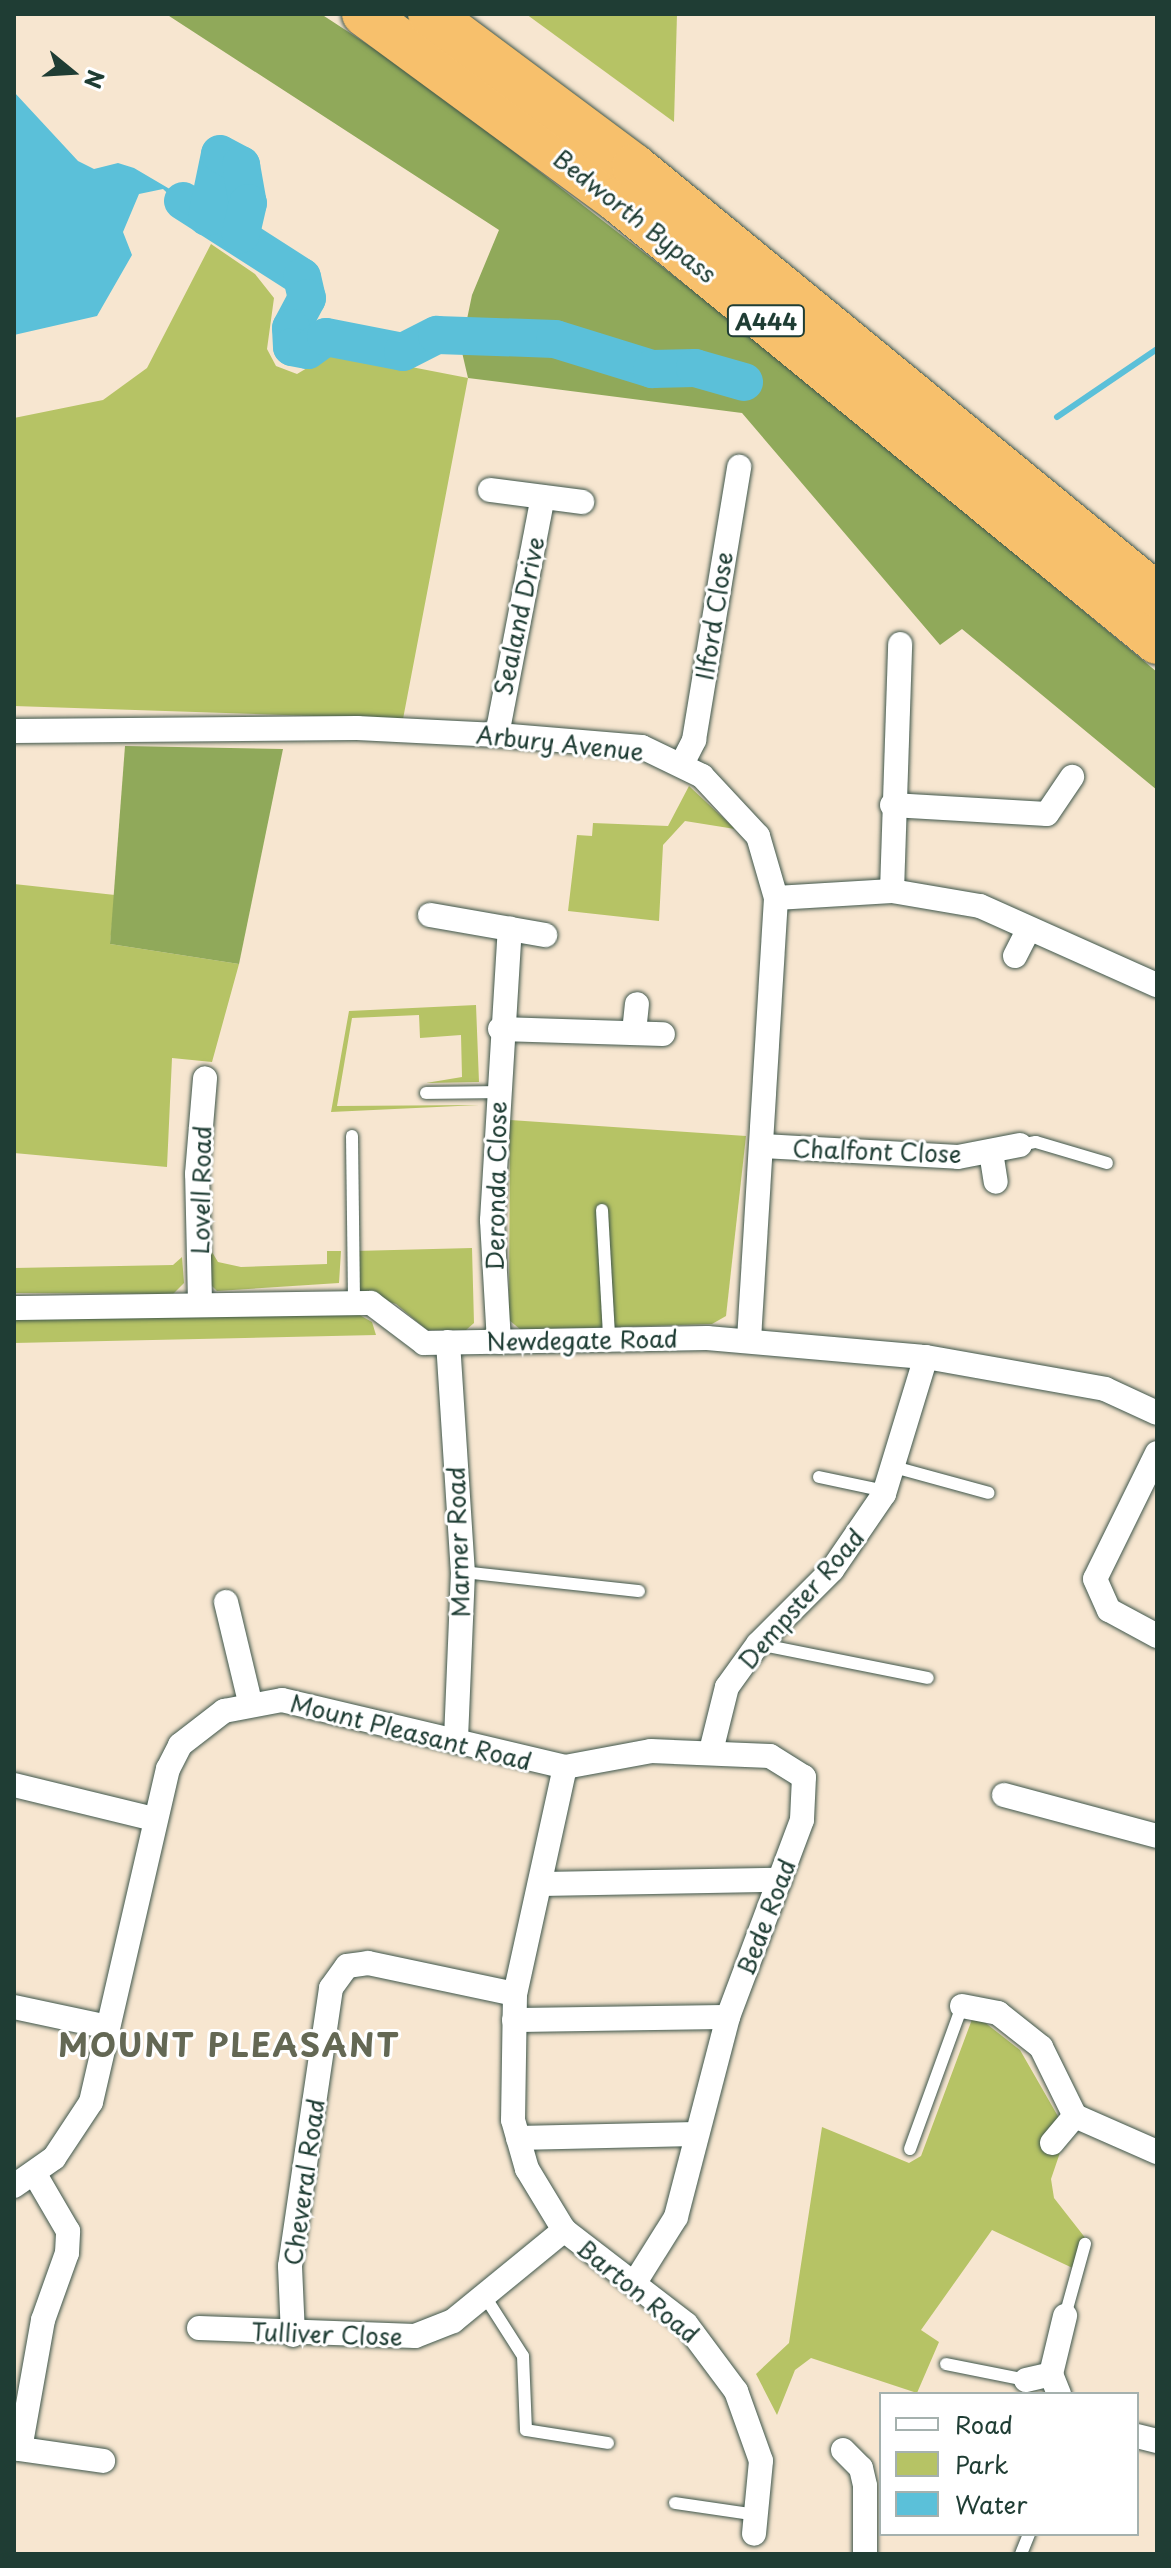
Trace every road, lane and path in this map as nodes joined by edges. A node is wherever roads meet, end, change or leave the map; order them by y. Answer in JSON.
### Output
{"nodes":[{"id":1,"x":364,"y":14,"type":"edge"},
{"id":2,"x":430,"y":14,"type":"edge"},
{"id":3,"x":739,"y":467,"type":"dead end"},
{"id":4,"x":490,"y":490,"type":"dead end"},
{"id":5,"x":543,"y":497,"type":"junction"},
{"id":6,"x":582,"y":502,"type":"dead end"},
{"id":7,"x":1157,"y":595,"type":"edge"},
{"id":8,"x":1157,"y":642,"type":"edge"},
{"id":9,"x":900,"y":644,"type":"dead end"},
{"id":10,"x":14,"y":731,"type":"edge"},
{"id":11,"x":497,"y":735,"type":"junction"},
{"id":12,"x":683,"y":762,"type":"junction"},
{"id":13,"x":1072,"y":777,"type":"dead end"},
{"id":14,"x":892,"y":805,"type":"junction"},
{"id":15,"x":892,"y":891,"type":"junction"},
{"id":16,"x":776,"y":898,"type":"junction"},
{"id":17,"x":430,"y":915,"type":"dead end"},
{"id":18,"x":510,"y":929,"type":"junction"},
{"id":19,"x":1028,"y":931,"type":"junction"},
{"id":20,"x":545,"y":935,"type":"dead end"},
{"id":21,"x":1015,"y":956,"type":"dead end"},
{"id":22,"x":1157,"y":985,"type":"edge"},
{"id":23,"x":637,"y":1004,"type":"dead end"},
{"id":24,"x":500,"y":1029,"type":"junction"},
{"id":25,"x":634,"y":1032,"type":"junction"},
{"id":26,"x":663,"y":1034,"type":"dead end"},
{"id":27,"x":205,"y":1078,"type":"dead end"},
{"id":28,"x":498,"y":1092,"type":"junction"},
{"id":29,"x":426,"y":1093,"type":"dead end"},
{"id":30,"x":352,"y":1136,"type":"dead end"},
{"id":31,"x":1020,"y":1145,"type":"joint"},
{"id":32,"x":763,"y":1146,"type":"junction"},
{"id":33,"x":991,"y":1152,"type":"junction"},
{"id":34,"x":1107,"y":1163,"type":"dead end"},
{"id":35,"x":996,"y":1182,"type":"dead end"},
{"id":36,"x":602,"y":1210,"type":"dead end"},
{"id":37,"x":200,"y":1302,"type":"junction"},
{"id":38,"x":354,"y":1302,"type":"junction"},
{"id":39,"x":14,"y":1308,"type":"edge"},
{"id":40,"x":609,"y":1336,"type":"junction"},
{"id":41,"x":749,"y":1340,"type":"junction"},
{"id":42,"x":448,"y":1342,"type":"junction"},
{"id":43,"x":499,"y":1342,"type":"junction"},
{"id":44,"x":926,"y":1357,"type":"junction"},
{"id":45,"x":1157,"y":1413,"type":"edge"},
{"id":46,"x":1157,"y":1453,"type":"edge"},
{"id":47,"x":894,"y":1467,"type":"junction"},
{"id":48,"x":819,"y":1477,"type":"dead end"},
{"id":49,"x":885,"y":1491,"type":"junction"},
{"id":50,"x":989,"y":1493,"type":"dead end"},
{"id":51,"x":463,"y":1572,"type":"junction"},
{"id":52,"x":639,"y":1591,"type":"dead end"},
{"id":53,"x":226,"y":1602,"type":"dead end"},
{"id":54,"x":1157,"y":1636,"type":"edge"},
{"id":55,"x":758,"y":1644,"type":"junction"},
{"id":56,"x":928,"y":1678,"type":"dead end"},
{"id":57,"x":250,"y":1702,"type":"junction"},
{"id":58,"x":456,"y":1742,"type":"junction"},
{"id":59,"x":711,"y":1751,"type":"junction"},
{"id":60,"x":565,"y":1767,"type":"junction"},
{"id":61,"x":14,"y":1785,"type":"edge"},
{"id":62,"x":1004,"y":1795,"type":"dead end"},
{"id":63,"x":153,"y":1819,"type":"junction"},
{"id":64,"x":1157,"y":1836,"type":"edge"},
{"id":65,"x":780,"y":1880,"type":"junction"},
{"id":66,"x":540,"y":1884,"type":"junction"},
{"id":67,"x":515,"y":1994,"type":"junction"},
{"id":68,"x":962,"y":2006,"type":"joint"},
{"id":69,"x":14,"y":2007,"type":"edge"},
{"id":70,"x":728,"y":2017,"type":"junction"},
{"id":71,"x":514,"y":2020,"type":"junction"},
{"id":72,"x":108,"y":2027,"type":"junction"},
{"id":73,"x":1075,"y":2116,"type":"junction"},
{"id":74,"x":695,"y":2134,"type":"junction"},
{"id":75,"x":518,"y":2138,"type":"junction"},
{"id":76,"x":1052,"y":2143,"type":"dead end"},
{"id":77,"x":910,"y":2149,"type":"dead end"},
{"id":78,"x":1157,"y":2152,"type":"edge"},
{"id":79,"x":25,"y":2181,"type":"edge"},
{"id":80,"x":564,"y":2230,"type":"junction"},
{"id":81,"x":1085,"y":2244,"type":"dead end"},
{"id":82,"x":634,"y":2284,"type":"junction"},
{"id":83,"x":484,"y":2295,"type":"junction"},
{"id":84,"x":1065,"y":2316,"type":"joint"},
{"id":85,"x":199,"y":2328,"type":"dead end"},
{"id":86,"x":293,"y":2335,"type":"junction"},
{"id":87,"x":946,"y":2364,"type":"dead end"},
{"id":88,"x":1026,"y":2380,"type":"joint"},
{"id":89,"x":1055,"y":2384,"type":"edge"},
{"id":90,"x":608,"y":2443,"type":"dead end"},
{"id":91,"x":17,"y":2448,"type":"edge"},
{"id":92,"x":843,"y":2450,"type":"dead end"},
{"id":93,"x":103,"y":2461,"type":"dead end"},
{"id":94,"x":675,"y":2503,"type":"dead end"},
{"id":95,"x":756,"y":2524,"type":"joint"},
{"id":96,"x":865,"y":2554,"type":"edge"}],
"edges":[{"from":1,"to":8,"type":"highway","name":"Bedworth Bypass","number":"A444"},
{"from":2,"to":7,"type":"highway","name":"Bedworth Bypass","number":"A444"},
{"from":3,"to":12,"type":"street","name":"Ilford Close"},
{"from":4,"to":5,"type":"street"},
{"from":5,"to":6,"type":"street"},
{"from":5,"to":11,"type":"street","name":"Sealand Drive"},
{"from":9,"to":14,"type":"street"},
{"from":10,"to":11,"type":"street","name":"Arbury Avenue"},
{"from":11,"to":12,"type":"street","name":"Arbury Avenue"},
{"from":12,"to":16,"type":"street","name":"Arbury Avenue"},
{"from":13,"to":14,"type":"street"},
{"from":14,"to":15,"type":"street"},
{"from":15,"to":16,"type":"street"},
{"from":15,"to":19,"type":"street"},
{"from":16,"to":32,"type":"street","name":"Arbury Avenue"},
{"from":17,"to":18,"type":"street"},
{"from":18,"to":20,"type":"street"},
{"from":18,"to":24,"type":"street","name":"Deronda Close"},
{"from":19,"to":21,"type":"street"},
{"from":19,"to":22,"type":"street"},
{"from":23,"to":25,"type":"street"},
{"from":24,"to":25,"type":"street"},
{"from":24,"to":28,"type":"street","name":"Deronda Close"},
{"from":25,"to":26,"type":"street"},
{"from":27,"to":37,"type":"street","name":"Lovell Road"},
{"from":28,"to":29,"type":"lane"},
{"from":28,"to":43,"type":"street","name":"Deronda Close"},
{"from":30,"to":38,"type":"lane"},
{"from":31,"to":33,"type":"street","name":"Chalfont Close"},
{"from":31,"to":34,"type":"lane"},
{"from":32,"to":33,"type":"street","name":"Chalfont Close"},
{"from":32,"to":41,"type":"street","name":"Arbury Avenue"},
{"from":33,"to":35,"type":"street","name":"Chalfont Close"},
{"from":36,"to":40,"type":"lane"},
{"from":37,"to":38,"type":"street","name":"Newdegate Road"},
{"from":37,"to":39,"type":"street","name":"Newdegate Road"},
{"from":38,"to":42,"type":"street","name":"Newdegate Road"},
{"from":40,"to":41,"type":"street","name":"Newdegate Road"},
{"from":40,"to":43,"type":"street","name":"Newdegate Road"},
{"from":41,"to":44,"type":"street","name":"Newdegate Road"},
{"from":42,"to":43,"type":"street","name":"Newdegate Road"},
{"from":42,"to":51,"type":"street","name":"Marner Road"},
{"from":44,"to":45,"type":"street","name":"Newdegate Road"},
{"from":44,"to":47,"type":"street","name":"Dempster Road"},
{"from":46,"to":54,"type":"street"},
{"from":47,"to":49,"type":"street","name":"Dempster Road"},
{"from":47,"to":50,"type":"lane"},
{"from":48,"to":49,"type":"lane"},
{"from":49,"to":55,"type":"street","name":"Dempster Road"},
{"from":51,"to":52,"type":"lane"},
{"from":51,"to":58,"type":"street","name":"Marner Road"},
{"from":53,"to":57,"type":"street"},
{"from":55,"to":56,"type":"lane"},
{"from":55,"to":59,"type":"street","name":"Dempster Road"},
{"from":57,"to":58,"type":"street","name":"Mount Pleasant Road"},
{"from":57,"to":63,"type":"street","name":"Mount Pleasant Road"},
{"from":58,"to":60,"type":"street","name":"Mount Pleasant Road"},
{"from":59,"to":60,"type":"street","name":"Bede Road"},
{"from":59,"to":65,"type":"street","name":"Bede Road"},
{"from":60,"to":66,"type":"street","name":"Barton Road"},
{"from":61,"to":63,"type":"street"},
{"from":62,"to":64,"type":"street"},
{"from":63,"to":72,"type":"street","name":"Mount Pleasant Road"},
{"from":65,"to":66,"type":"street"},
{"from":65,"to":70,"type":"street","name":"Bede Road"},
{"from":66,"to":67,"type":"street","name":"Barton Road"},
{"from":67,"to":71,"type":"street","name":"Barton Road"},
{"from":67,"to":86,"type":"street","name":"Cheveral Road"},
{"from":68,"to":73,"type":"street"},
{"from":68,"to":77,"type":"lane"},
{"from":69,"to":72,"type":"street"},
{"from":70,"to":71,"type":"street"},
{"from":70,"to":74,"type":"street","name":"Bede Road"},
{"from":71,"to":75,"type":"street","name":"Barton Road"},
{"from":72,"to":79,"type":"street","name":"Mount Pleasant Road"},
{"from":73,"to":76,"type":"street"},
{"from":73,"to":78,"type":"street"},
{"from":74,"to":75,"type":"street"},
{"from":74,"to":82,"type":"street","name":"Bede Road"},
{"from":75,"to":80,"type":"street","name":"Barton Road"},
{"from":79,"to":91,"type":"street"},
{"from":80,"to":82,"type":"street","name":"Barton Road"},
{"from":80,"to":83,"type":"street","name":"Tulliver Close"},
{"from":81,"to":84,"type":"lane"},
{"from":82,"to":95,"type":"street","name":"Barton Road"},
{"from":83,"to":86,"type":"street","name":"Tulliver Close"},
{"from":83,"to":90,"type":"lane"},
{"from":84,"to":89,"type":"street"},
{"from":85,"to":86,"type":"street","name":"Tulliver Close"},
{"from":87,"to":88,"type":"lane"},
{"from":88,"to":89,"type":"street"},
{"from":91,"to":93,"type":"street"},
{"from":92,"to":96,"type":"street"},
{"from":94,"to":95,"type":"lane"}]}
